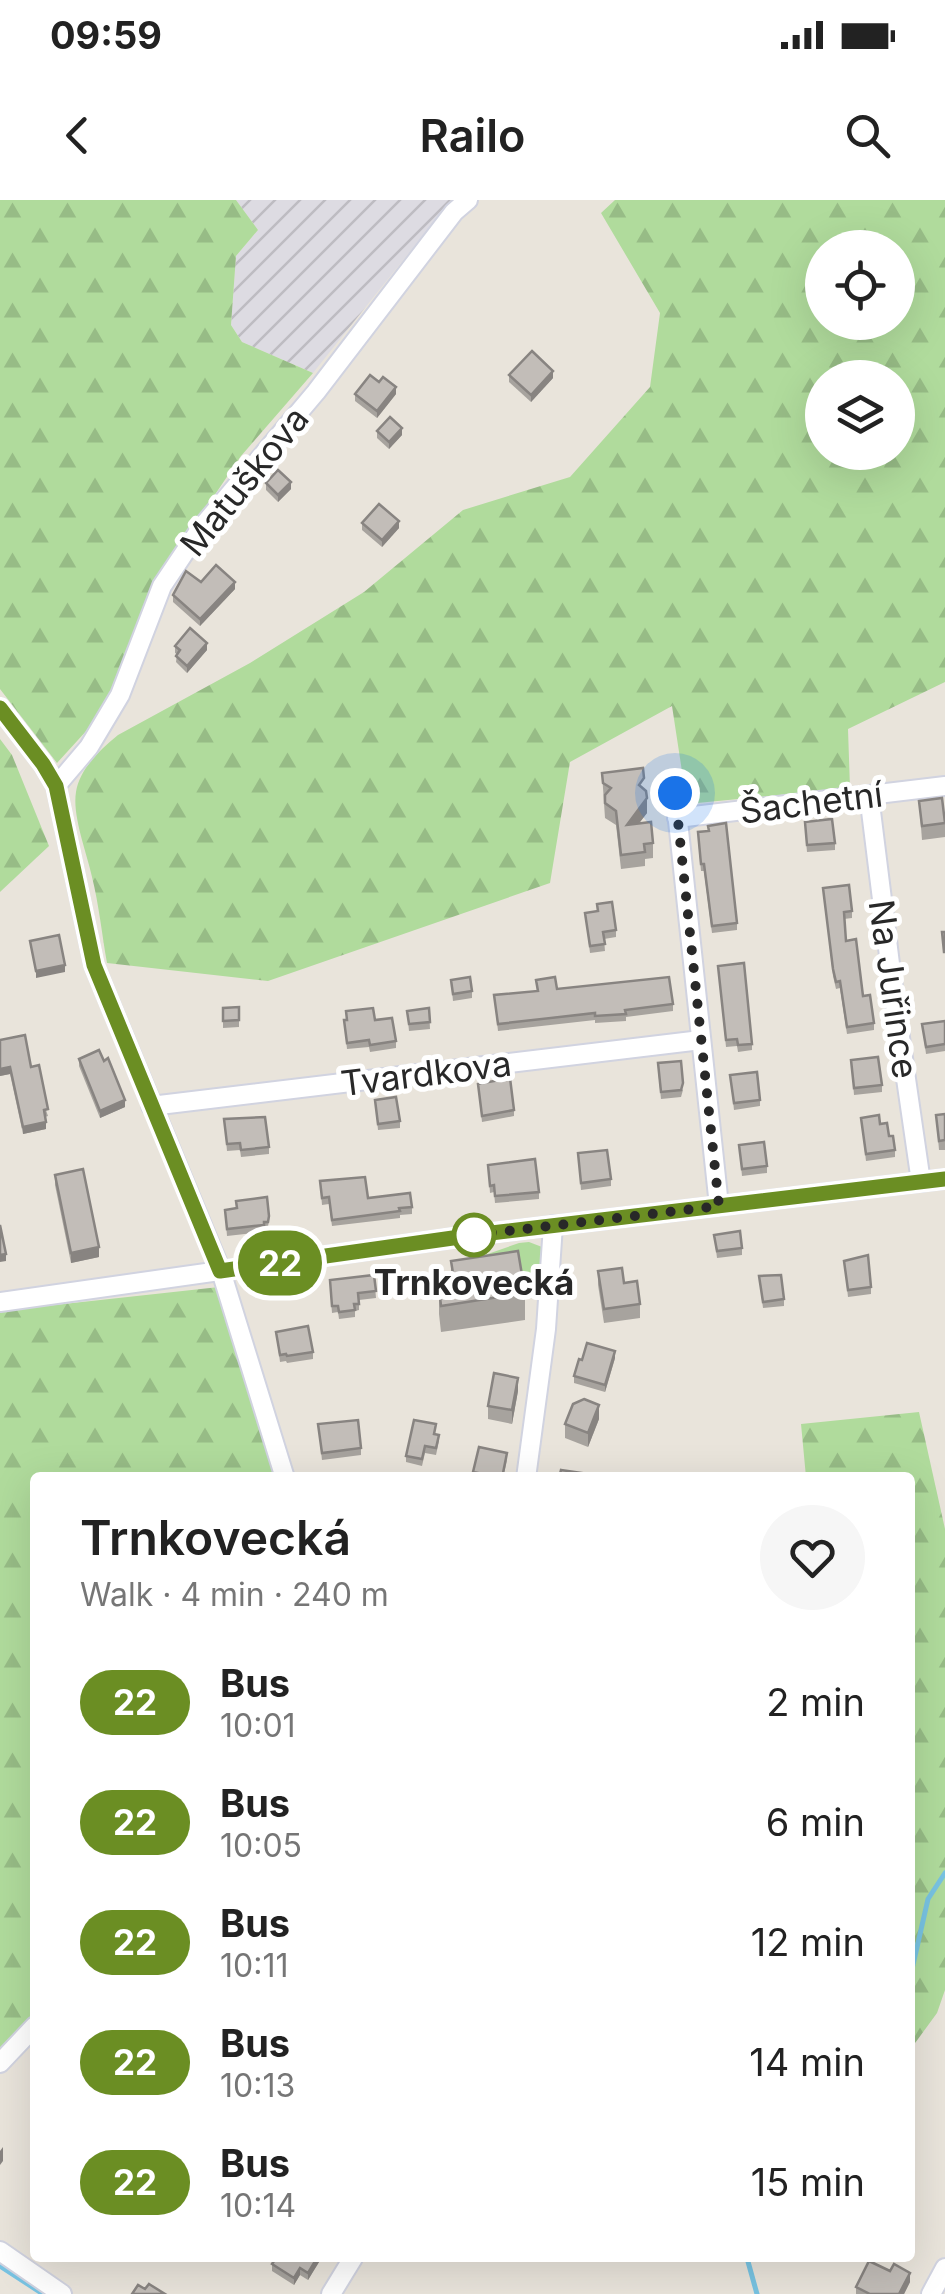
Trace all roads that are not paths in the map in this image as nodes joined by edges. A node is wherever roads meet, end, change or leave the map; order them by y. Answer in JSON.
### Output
{"nodes":[{"id":1,"x":468,"y":200,"type":"edge"},
{"id":2,"x":0,"y":708,"type":"edge"},
{"id":3,"x":56,"y":786,"type":"junction"},
{"id":4,"x":945,"y":786,"type":"edge"},
{"id":5,"x":675,"y":793,"type":"dead end"},
{"id":6,"x":869,"y":795,"type":"junction"},
{"id":7,"x":678,"y":818,"type":"junction"},
{"id":8,"x":701,"y":1040,"type":"junction"},
{"id":9,"x":151,"y":1106,"type":"junction"},
{"id":10,"x":945,"y":1179,"type":"edge"},
{"id":11,"x":921,"y":1182,"type":"junction"},
{"id":12,"x":719,"y":1206,"type":"junction"},
{"id":13,"x":553,"y":1225,"type":"junction"},
{"id":14,"x":220,"y":1271,"type":"junction"},
{"id":15,"x":0,"y":1302,"type":"edge"},
{"id":16,"x":283,"y":1472,"type":"edge"},
{"id":17,"x":527,"y":1472,"type":"edge"},
{"id":18,"x":30,"y":2031,"type":"edge"},
{"id":19,"x":0,"y":2063,"type":"edge"},
{"id":20,"x":0,"y":2251,"type":"edge"},
{"id":21,"x":350,"y":2262,"type":"edge"},
{"id":22,"x":945,"y":2268,"type":"edge"},
{"id":23,"x":62,"y":2294,"type":"edge"},
{"id":24,"x":331,"y":2294,"type":"edge"},
{"id":25,"x":931,"y":2294,"type":"edge"}],
"edges":[{"from":1,"to":3,"type":"street","name":"Matuškova"},
{"from":2,"to":3,"type":"street"},
{"from":3,"to":9,"type":"street"},
{"from":4,"to":6,"type":"street","name":"Šachetní"},
{"from":5,"to":7,"type":"street"},
{"from":6,"to":7,"type":"street","name":"Šachetní"},
{"from":6,"to":11,"type":"street","name":"Na Juřince"},
{"from":7,"to":8,"type":"street"},
{"from":8,"to":9,"type":"street","name":"Tvardkova"},
{"from":8,"to":12,"type":"street"},
{"from":9,"to":14,"type":"street"},
{"from":10,"to":11,"type":"street"},
{"from":11,"to":12,"type":"street"},
{"from":12,"to":13,"type":"street"},
{"from":13,"to":14,"type":"street"},
{"from":13,"to":17,"type":"street"},
{"from":14,"to":15,"type":"street"},
{"from":14,"to":16,"type":"street"},
{"from":18,"to":19,"type":"street"},
{"from":20,"to":23,"type":"street"},
{"from":21,"to":24,"type":"street"},
{"from":22,"to":25,"type":"street"}]}
